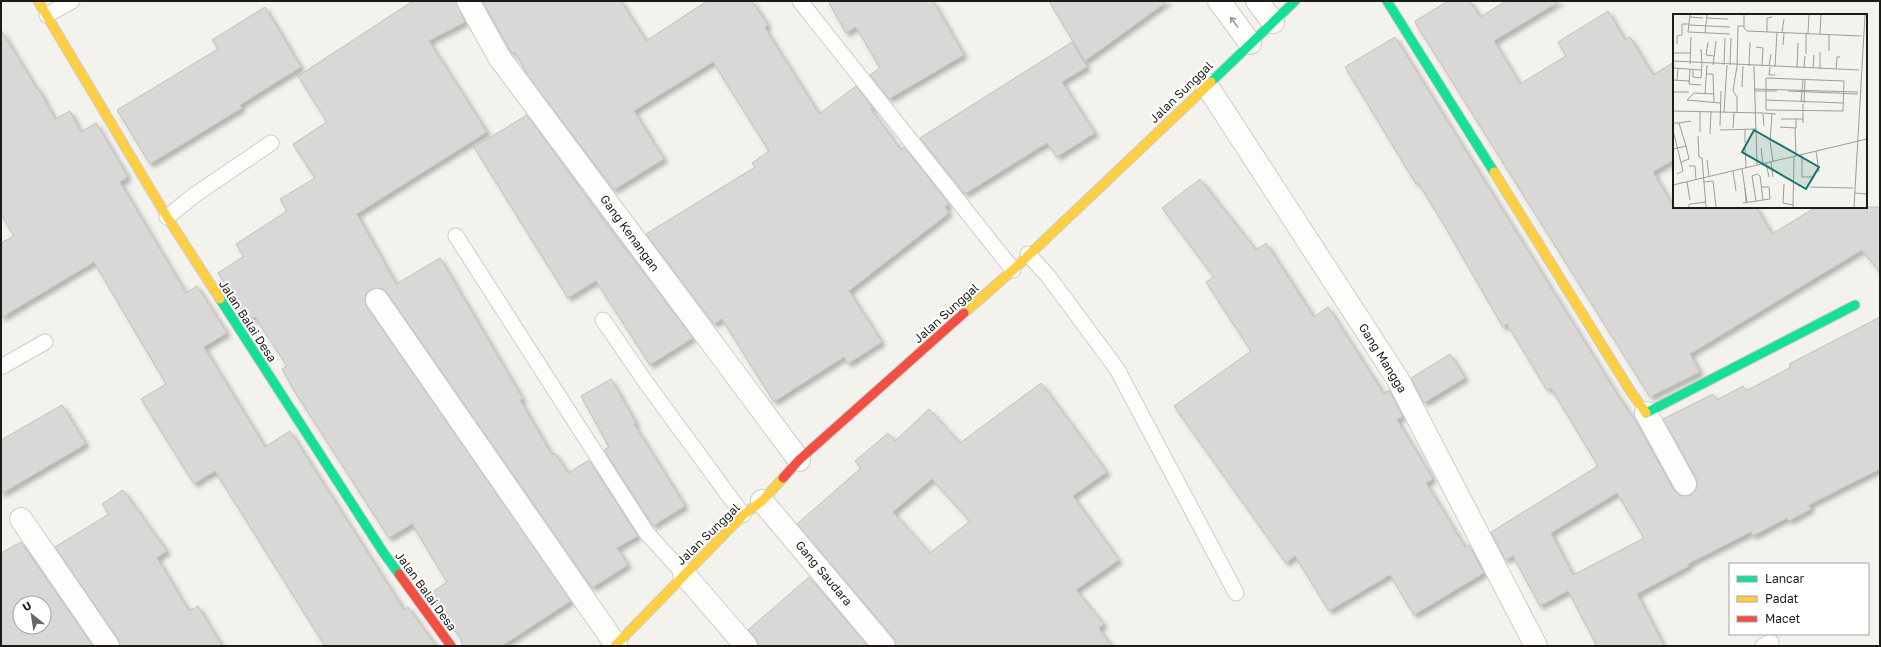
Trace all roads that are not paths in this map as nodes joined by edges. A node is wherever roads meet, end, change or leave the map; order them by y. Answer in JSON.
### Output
{"nodes":[{"id":1,"x":38,"y":1,"type":"edge"},
{"id":2,"x":72,"y":1,"type":"edge"},
{"id":3,"x":468,"y":1,"type":"edge"},
{"id":4,"x":800,"y":1,"type":"edge"},
{"id":5,"x":1219,"y":1,"type":"edge"},
{"id":6,"x":1257,"y":1,"type":"edge"},
{"id":7,"x":1295,"y":1,"type":"edge"},
{"id":8,"x":1387,"y":1,"type":"edge"},
{"id":9,"x":47,"y":15,"type":"junction"},
{"id":10,"x":1273,"y":22,"type":"junction"},
{"id":11,"x":1250,"y":43,"type":"junction"},
{"id":12,"x":1206,"y":84,"type":"junction"},
{"id":13,"x":271,"y":144,"type":"dead end"},
{"id":14,"x":166,"y":217,"type":"junction"},
{"id":15,"x":456,"y":236,"type":"dead end"},
{"id":16,"x":1028,"y":254,"type":"junction"},
{"id":17,"x":1014,"y":270,"type":"junction"},
{"id":18,"x":376,"y":300,"type":"dead end"},
{"id":19,"x":1855,"y":305,"type":"dead end"},
{"id":20,"x":603,"y":320,"type":"dead end"},
{"id":21,"x":45,"y":342,"type":"dead end"},
{"id":22,"x":1,"y":367,"type":"edge"},
{"id":23,"x":1646,"y":413,"type":"junction"},
{"id":24,"x":799,"y":460,"type":"junction"},
{"id":25,"x":1686,"y":484,"type":"dead end"},
{"id":26,"x":762,"y":501,"type":"junction"},
{"id":27,"x":743,"y":515,"type":"junction"},
{"id":28,"x":21,"y":519,"type":"dead end"},
{"id":29,"x":684,"y":574,"type":"junction"},
{"id":30,"x":1236,"y":593,"type":"dead end"},
{"id":31,"x":616,"y":645,"type":"edge"},
{"id":32,"x":108,"y":646,"type":"edge"},
{"id":33,"x":451,"y":646,"type":"edge"},
{"id":34,"x":746,"y":646,"type":"edge"},
{"id":35,"x":884,"y":646,"type":"edge"},
{"id":36,"x":1536,"y":646,"type":"edge"}],
"edges":[{"from":1,"to":9,"type":"street","name":"Jalan Balai Desa"},
{"from":2,"to":9,"type":"lane"},
{"from":3,"to":24,"type":"street","name":"Gang Kenangan"},
{"from":4,"to":17,"type":"lane"},
{"from":11,"to":5,"type":"street","one_way":true},
{"from":6,"to":10,"type":"street"},
{"from":7,"to":10,"type":"street","name":"Jalan Sunggal"},
{"from":8,"to":23,"type":"street"},
{"from":9,"to":14,"type":"street","name":"Jalan Balai Desa"},
{"from":10,"to":11,"type":"street","name":"Jalan Sunggal"},
{"from":11,"to":12,"type":"street","name":"Jalan Sunggal"},
{"from":12,"to":16,"type":"street","name":"Jalan Sunggal"},
{"from":12,"to":36,"type":"street","name":"Gang Mangga"},
{"from":13,"to":14,"type":"lane"},
{"from":14,"to":33,"type":"street","name":"Jalan Balai Desa"},
{"from":15,"to":29,"type":"lane"},
{"from":16,"to":17,"type":"street","name":"Jalan Sunggal"},
{"from":16,"to":30,"type":"lane"},
{"from":17,"to":24,"type":"street","name":"Jalan Sunggal"},
{"from":18,"to":31,"type":"street"},
{"from":19,"to":23,"type":"street"},
{"from":20,"to":27,"type":"lane"},
{"from":21,"to":22,"type":"lane"},
{"from":23,"to":25,"type":"street"},
{"from":24,"to":26,"type":"street","name":"Jalan Sunggal"},
{"from":26,"to":27,"type":"street","name":"Jalan Sunggal"},
{"from":26,"to":35,"type":"street","name":"Gang Saudara"},
{"from":27,"to":29,"type":"street","name":"Jalan Sunggal"},
{"from":28,"to":32,"type":"street"},
{"from":29,"to":31,"type":"street","name":"Jalan Sunggal"},
{"from":29,"to":34,"type":"street"}]}
